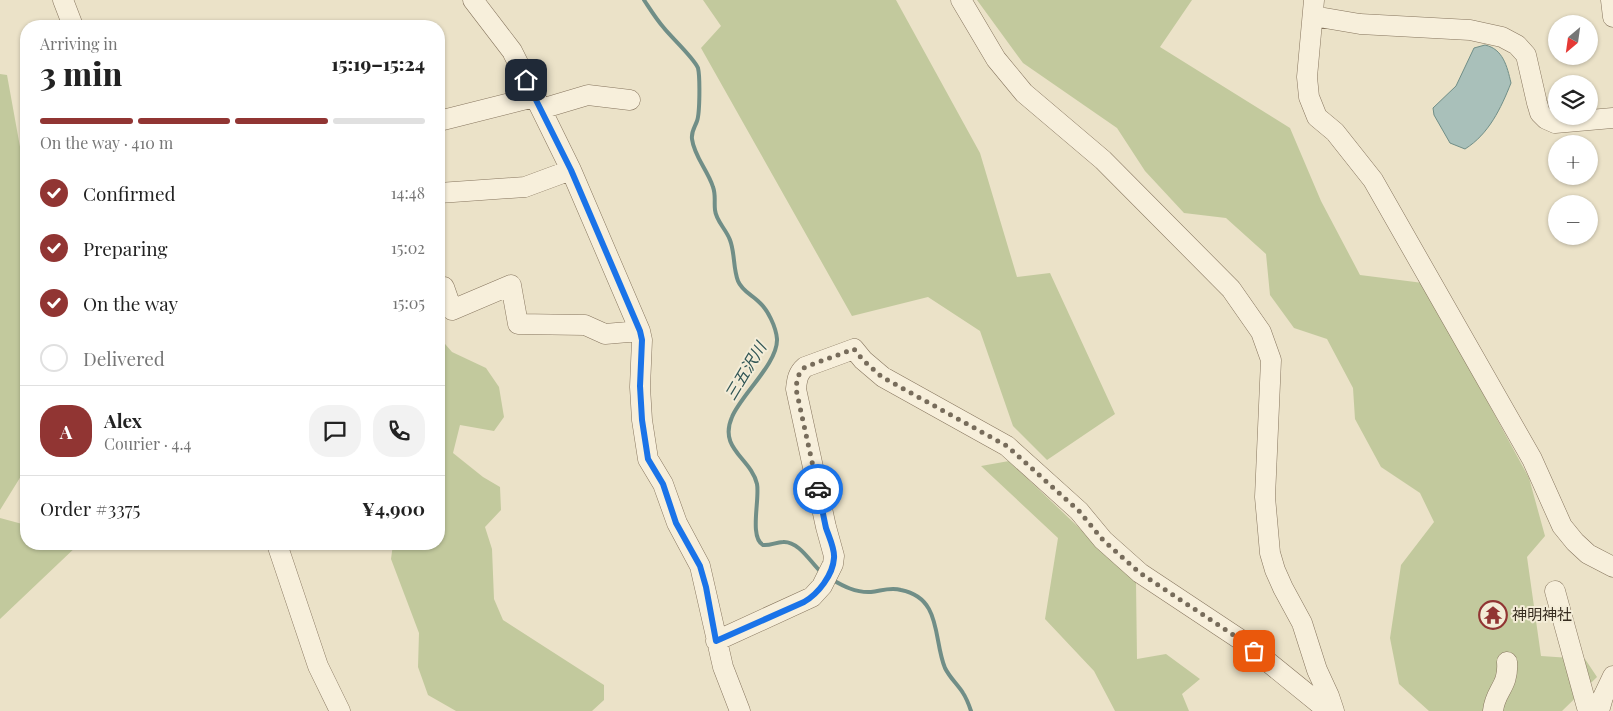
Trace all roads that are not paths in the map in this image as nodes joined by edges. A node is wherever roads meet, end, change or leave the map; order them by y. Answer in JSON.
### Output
{"nodes":[{"id":1,"x":63,"y":0,"type":"edge"},
{"id":2,"x":473,"y":0,"type":"edge"},
{"id":3,"x":961,"y":0,"type":"edge"},
{"id":4,"x":1611,"y":0,"type":"edge"},
{"id":5,"x":1314,"y":8,"type":"edge"},
{"id":6,"x":1613,"y":17,"type":"edge"},
{"id":7,"x":71,"y":20,"type":"edge"},
{"id":8,"x":630,"y":100,"type":"dead end"},
{"id":9,"x":538,"y":103,"type":"junction"},
{"id":10,"x":1613,"y":118,"type":"edge"},
{"id":11,"x":445,"y":120,"type":"edge"},
{"id":12,"x":571,"y":170,"type":"junction"},
{"id":13,"x":445,"y":193,"type":"edge"},
{"id":14,"x":445,"y":290,"type":"edge"},
{"id":15,"x":640,"y":331,"type":"junction"},
{"id":16,"x":279,"y":550,"type":"edge"},
{"id":17,"x":1613,"y":567,"type":"edge"},
{"id":18,"x":1555,"y":591,"type":"dead end"},
{"id":19,"x":716,"y":641,"type":"junction"},
{"id":20,"x":1507,"y":662,"type":"dead end"},
{"id":21,"x":1613,"y":676,"type":"edge"},
{"id":22,"x":340,"y":711,"type":"edge"},
{"id":23,"x":740,"y":711,"type":"edge"},
{"id":24,"x":1333,"y":711,"type":"edge"},
{"id":25,"x":1493,"y":711,"type":"edge"},
{"id":26,"x":1588,"y":711,"type":"edge"},
{"id":27,"x":1599,"y":711,"type":"edge"}],
"edges":[{"from":1,"to":7,"type":"street"},
{"from":2,"to":9,"type":"street"},
{"from":3,"to":24,"type":"street"},
{"from":4,"to":6,"type":"street"},
{"from":5,"to":10,"type":"street"},
{"from":5,"to":17,"type":"street"},
{"from":8,"to":9,"type":"street"},
{"from":9,"to":11,"type":"street"},
{"from":9,"to":12,"type":"street"},
{"from":12,"to":13,"type":"street"},
{"from":12,"to":15,"type":"street"},
{"from":14,"to":15,"type":"street"},
{"from":15,"to":19,"type":"street"},
{"from":16,"to":22,"type":"street"},
{"from":18,"to":26,"type":"street"},
{"from":19,"to":23,"type":"street"},
{"from":19,"to":24,"type":"street"},
{"from":20,"to":25,"type":"street"},
{"from":21,"to":27,"type":"street"}]}
